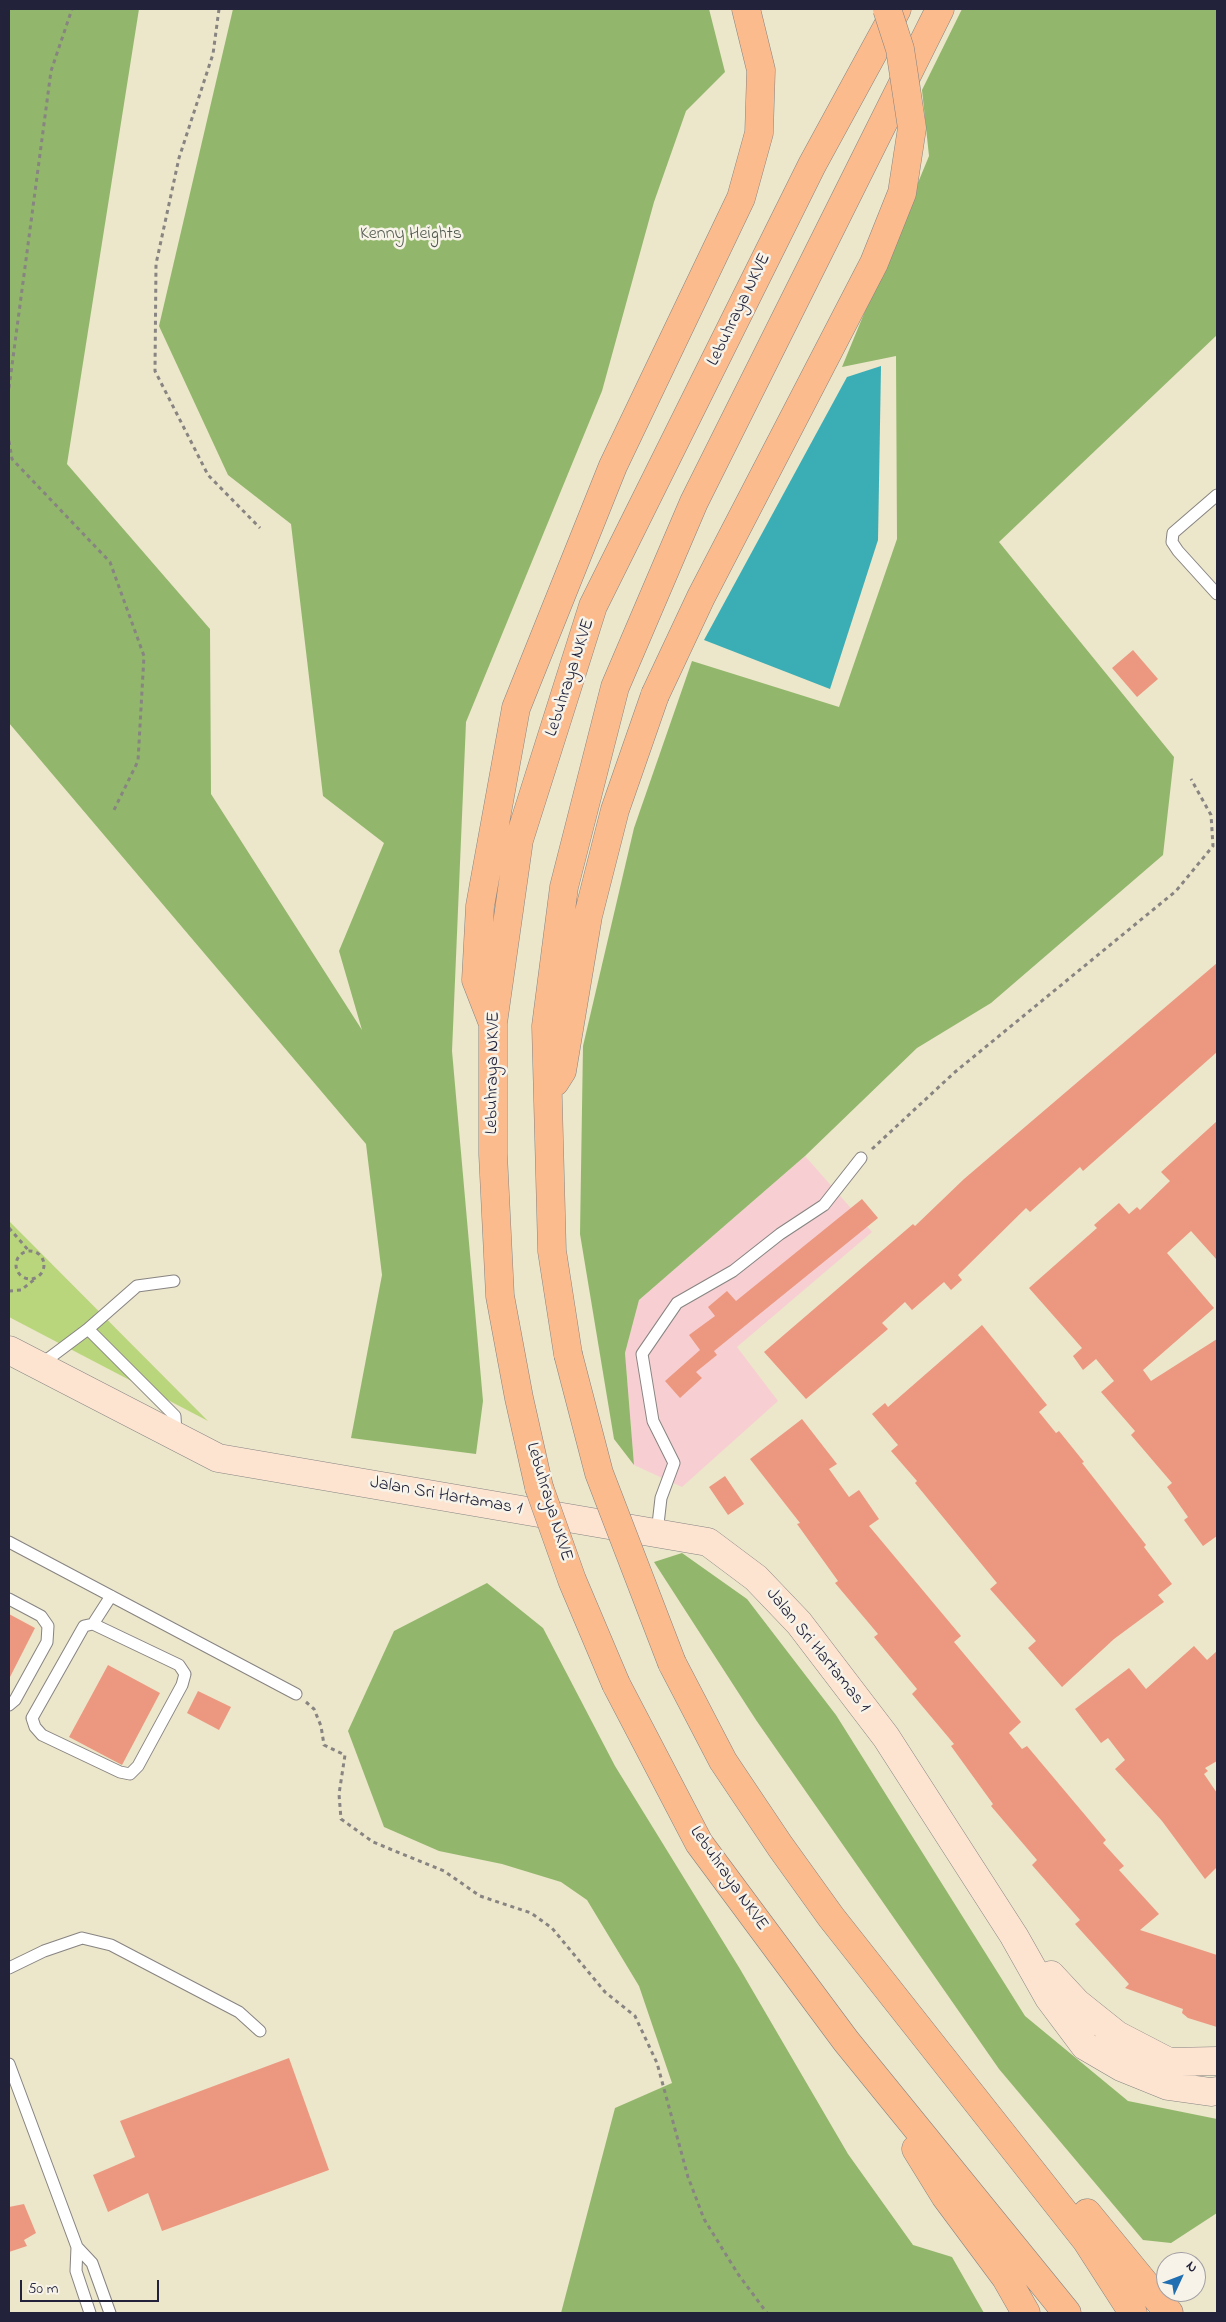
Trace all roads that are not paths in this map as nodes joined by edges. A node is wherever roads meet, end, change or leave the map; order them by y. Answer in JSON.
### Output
{"nodes":[{"id":1,"x":746,"y":9,"type":"edge"},
{"id":2,"x":887,"y":9,"type":"edge"},
{"id":3,"x":898,"y":9,"type":"edge"},
{"id":4,"x":940,"y":9,"type":"edge"},
{"id":5,"x":1217,"y":495,"type":"edge"},
{"id":6,"x":1217,"y":594,"type":"edge"},
{"id":7,"x":493,"y":1023,"type":"junction"},
{"id":8,"x":548,"y":1092,"type":"junction"},
{"id":9,"x":861,"y":1158,"type":"road end"},
{"id":10,"x":174,"y":1281,"type":"dead end"},
{"id":11,"x":88,"y":1329,"type":"junction"},
{"id":12,"x":9,"y":1350,"type":"edge"},
{"id":13,"x":39,"y":1366,"type":"junction"},
{"id":14,"x":176,"y":1436,"type":"junction"},
{"id":15,"x":657,"y":1533,"type":"junction"},
{"id":16,"x":9,"y":1542,"type":"edge"},
{"id":17,"x":111,"y":1596,"type":"junction"},
{"id":18,"x":9,"y":1599,"type":"edge"},
{"id":19,"x":93,"y":1624,"type":"junction"},
{"id":20,"x":296,"y":1694,"type":"road end"},
{"id":21,"x":9,"y":1705,"type":"edge"},
{"id":22,"x":1014,"y":1936,"type":"junction"},
{"id":23,"x":9,"y":1968,"type":"edge"},
{"id":24,"x":917,"y":2025,"type":"junction"},
{"id":25,"x":260,"y":2031,"type":"dead end"},
{"id":26,"x":1217,"y":2061,"type":"edge"},
{"id":27,"x":9,"y":2064,"type":"edge"},
{"id":28,"x":868,"y":2068,"type":"junction"},
{"id":29,"x":1217,"y":2091,"type":"edge"},
{"id":30,"x":77,"y":2246,"type":"junction"},
{"id":31,"x":90,"y":2313,"type":"edge"},
{"id":32,"x":110,"y":2313,"type":"edge"},
{"id":33,"x":1026,"y":2313,"type":"edge"},
{"id":34,"x":1067,"y":2313,"type":"edge"},
{"id":35,"x":1133,"y":2313,"type":"edge"},
{"id":36,"x":1169,"y":2313,"type":"edge"}],
"edges":[{"from":1,"to":7,"type":"highway"},
{"from":2,"to":8,"type":"highway","bridge":true},
{"from":3,"to":7,"type":"highway","name":"Lebuhraya NKVE"},
{"from":4,"to":8,"type":"highway"},
{"from":5,"to":6,"type":"lane"},
{"from":7,"to":28,"type":"highway","name":"Lebuhraya NKVE","bridge":true},
{"from":8,"to":24,"type":"highway","bridge":true},
{"from":9,"to":15,"type":"lane"},
{"from":10,"to":11,"type":"lane"},
{"from":11,"to":13,"type":"lane"},
{"from":11,"to":14,"type":"lane"},
{"from":12,"to":13,"type":"street","name":"Jalan Sri Hartamas 1"},
{"from":13,"to":14,"type":"street","name":"Jalan Sri Hartamas 1"},
{"from":14,"to":15,"type":"street","name":"Jalan Sri Hartamas 1"},
{"from":15,"to":22,"type":"street","name":"Jalan Sri Hartamas 1"},
{"from":16,"to":17,"type":"lane"},
{"from":17,"to":19,"type":"lane"},
{"from":17,"to":20,"type":"lane"},
{"from":18,"to":21,"type":"lane"},
{"from":19,"to":19,"type":"lane"},
{"from":22,"to":26,"type":"street","name":"Jalan Sri Hartamas 1"},
{"from":22,"to":29,"type":"street","name":"Jalan Sri Hartamas 1"},
{"from":23,"to":25,"type":"lane"},
{"from":24,"to":35,"type":"highway"},
{"from":24,"to":36,"type":"highway"},
{"from":27,"to":30,"type":"lane"},
{"from":28,"to":33,"type":"highway"},
{"from":28,"to":34,"type":"highway"},
{"from":30,"to":31,"type":"lane"},
{"from":30,"to":32,"type":"lane"}]}
